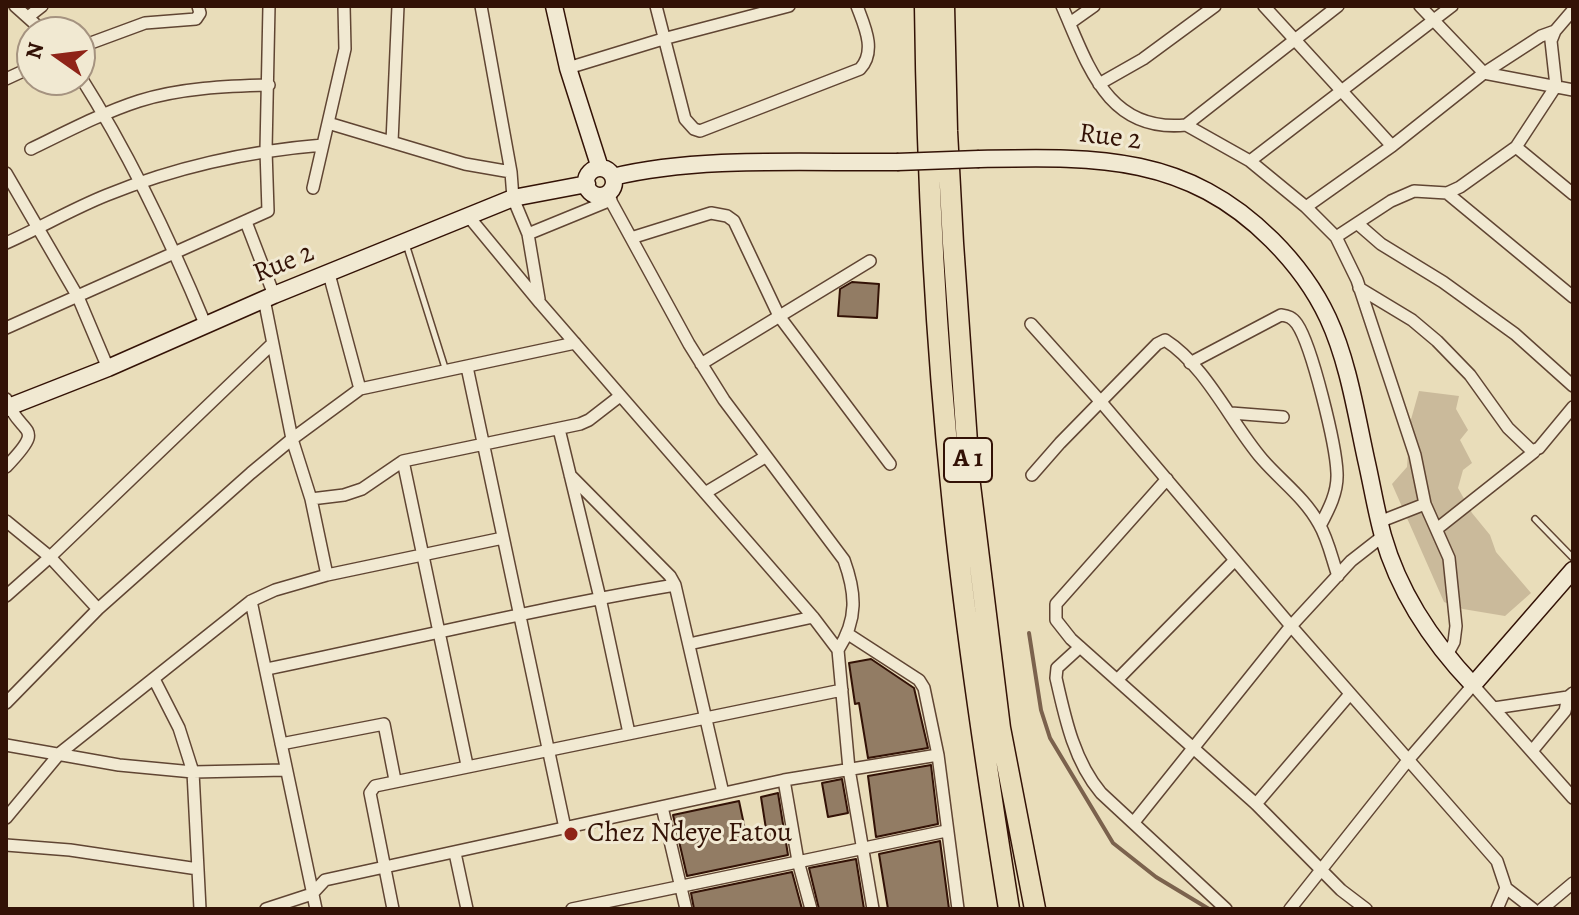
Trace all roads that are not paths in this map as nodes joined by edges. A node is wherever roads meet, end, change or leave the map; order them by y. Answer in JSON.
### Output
{"nodes":[{"id":1,"x":198,"y":6,"type":"edge"},
{"id":2,"x":269,"y":6,"type":"edge"},
{"id":3,"x":344,"y":6,"type":"edge"},
{"id":4,"x":398,"y":6,"type":"edge"},
{"id":5,"x":481,"y":6,"type":"edge"},
{"id":6,"x":554,"y":6,"type":"edge"},
{"id":7,"x":656,"y":6,"type":"edge"},
{"id":8,"x":789,"y":6,"type":"edge"},
{"id":9,"x":857,"y":6,"type":"edge"},
{"id":10,"x":925,"y":6,"type":"edge"},
{"id":11,"x":944,"y":6,"type":"edge"},
{"id":12,"x":1062,"y":6,"type":"edge"},
{"id":13,"x":1094,"y":6,"type":"edge"},
{"id":14,"x":1215,"y":6,"type":"edge"},
{"id":15,"x":1264,"y":6,"type":"edge"},
{"id":16,"x":1338,"y":6,"type":"edge"},
{"id":17,"x":1420,"y":6,"type":"edge"},
{"id":18,"x":1452,"y":6,"type":"edge"},
{"id":19,"x":1573,"y":10,"type":"edge"},
{"id":20,"x":1433,"y":20,"type":"junction"},
{"id":21,"x":1070,"y":23,"type":"junction"},
{"id":22,"x":1555,"y":31,"type":"junction"},
{"id":23,"x":663,"y":39,"type":"junction"},
{"id":24,"x":1294,"y":39,"type":"junction"},
{"id":25,"x":96,"y":41,"type":"edge"},
{"id":26,"x":568,"y":68,"type":"junction"},
{"id":27,"x":1484,"y":73,"type":"junction"},
{"id":28,"x":1099,"y":84,"type":"junction"},
{"id":29,"x":269,"y":85,"type":"junction"},
{"id":30,"x":1556,"y":86,"type":"junction"},
{"id":31,"x":1573,"y":90,"type":"edge"},
{"id":32,"x":1343,"y":92,"type":"junction"},
{"id":33,"x":92,"y":96,"type":"edge"},
{"id":34,"x":104,"y":115,"type":"junction"},
{"id":35,"x":328,"y":123,"type":"junction"},
{"id":36,"x":1186,"y":125,"type":"junction"},
{"id":37,"x":392,"y":142,"type":"junction"},
{"id":38,"x":323,"y":145,"type":"junction"},
{"id":39,"x":1392,"y":146,"type":"junction"},
{"id":40,"x":1516,"y":147,"type":"junction"},
{"id":41,"x":31,"y":149,"type":"dead end"},
{"id":42,"x":266,"y":150,"type":"junction"},
{"id":43,"x":1250,"y":161,"type":"junction"},
{"id":44,"x":511,"y":172,"type":"junction"},
{"id":45,"x":6,"y":173,"type":"edge"},
{"id":46,"x":606,"y":173,"type":"junction"},
{"id":47,"x":140,"y":183,"type":"junction"},
{"id":48,"x":587,"y":184,"type":"junction"},
{"id":49,"x":313,"y":188,"type":"dead end"},
{"id":50,"x":1447,"y":193,"type":"junction"},
{"id":51,"x":1573,"y":194,"type":"edge"},
{"id":52,"x":609,"y":197,"type":"junction"},
{"id":53,"x":513,"y":198,"type":"junction"},
{"id":54,"x":1306,"y":207,"type":"junction"},
{"id":55,"x":469,"y":217,"type":"junction"},
{"id":56,"x":246,"y":222,"type":"junction"},
{"id":57,"x":1358,"y":224,"type":"junction"},
{"id":58,"x":40,"y":228,"type":"junction"},
{"id":59,"x":528,"y":234,"type":"junction"},
{"id":60,"x":1336,"y":237,"type":"junction"},
{"id":61,"x":631,"y":238,"type":"junction"},
{"id":62,"x":6,"y":243,"type":"edge"},
{"id":63,"x":406,"y":243,"type":"junction"},
{"id":64,"x":176,"y":252,"type":"junction"},
{"id":65,"x":870,"y":261,"type":"dead end"},
{"id":66,"x":329,"y":274,"type":"junction"},
{"id":67,"x":1359,"y":288,"type":"junction"},
{"id":68,"x":78,"y":297,"type":"junction"},
{"id":69,"x":269,"y":297,"type":"junction"},
{"id":70,"x":1573,"y":297,"type":"edge"},
{"id":71,"x":540,"y":303,"type":"junction"},
{"id":72,"x":779,"y":316,"type":"junction"},
{"id":73,"x":1031,"y":324,"type":"dead end"},
{"id":74,"x":206,"y":326,"type":"junction"},
{"id":75,"x":6,"y":328,"type":"edge"},
{"id":76,"x":575,"y":343,"type":"junction"},
{"id":77,"x":272,"y":344,"type":"junction"},
{"id":78,"x":1190,"y":363,"type":"junction"},
{"id":79,"x":701,"y":364,"type":"junction"},
{"id":80,"x":467,"y":367,"type":"junction"},
{"id":81,"x":108,"y":368,"type":"junction"},
{"id":82,"x":446,"y":371,"type":"junction"},
{"id":83,"x":1573,"y":386,"type":"edge"},
{"id":84,"x":360,"y":389,"type":"junction"},
{"id":85,"x":620,"y":396,"type":"junction"},
{"id":86,"x":1101,"y":402,"type":"junction"},
{"id":87,"x":7,"y":405,"type":"edge"},
{"id":88,"x":1573,"y":407,"type":"edge"},
{"id":89,"x":1231,"y":413,"type":"junction"},
{"id":90,"x":1283,"y":417,"type":"dead end"},
{"id":91,"x":559,"y":429,"type":"junction"},
{"id":92,"x":292,"y":439,"type":"junction"},
{"id":93,"x":483,"y":445,"type":"junction"},
{"id":94,"x":1534,"y":452,"type":"junction"},
{"id":95,"x":765,"y":457,"type":"junction"},
{"id":96,"x":403,"y":461,"type":"junction"},
{"id":97,"x":890,"y":464,"type":"dead end"},
{"id":98,"x":6,"y":467,"type":"edge"},
{"id":99,"x":570,"y":475,"type":"junction"},
{"id":100,"x":1032,"y":475,"type":"dead end"},
{"id":101,"x":1167,"y":479,"type":"junction"},
{"id":102,"x":705,"y":493,"type":"junction"},
{"id":103,"x":311,"y":499,"type":"junction"},
{"id":104,"x":1425,"y":504,"type":"junction"},
{"id":105,"x":1535,"y":519,"type":"dead end"},
{"id":106,"x":6,"y":521,"type":"edge"},
{"id":107,"x":1320,"y":526,"type":"junction"},
{"id":108,"x":1438,"y":528,"type":"junction"},
{"id":109,"x":1381,"y":529,"type":"junction"},
{"id":110,"x":503,"y":538,"type":"junction"},
{"id":111,"x":423,"y":555,"type":"junction"},
{"id":112,"x":50,"y":557,"type":"junction"},
{"id":113,"x":1573,"y":558,"type":"edge"},
{"id":114,"x":1235,"y":560,"type":"junction"},
{"id":115,"x":327,"y":575,"type":"junction"},
{"id":116,"x":1338,"y":576,"type":"junction"},
{"id":117,"x":1571,"y":576,"type":"edge"},
{"id":118,"x":675,"y":585,"type":"junction"},
{"id":119,"x":6,"y":596,"type":"edge"},
{"id":120,"x":600,"y":598,"type":"junction"},
{"id":121,"x":251,"y":601,"type":"junction"},
{"id":122,"x":98,"y":609,"type":"junction"},
{"id":123,"x":519,"y":614,"type":"junction"},
{"id":124,"x":813,"y":617,"type":"junction"},
{"id":125,"x":1291,"y":626,"type":"junction"},
{"id":126,"x":439,"y":630,"type":"junction"},
{"id":127,"x":848,"y":634,"type":"junction"},
{"id":128,"x":689,"y":644,"type":"junction"},
{"id":129,"x":1080,"y":647,"type":"junction"},
{"id":130,"x":838,"y":650,"type":"junction"},
{"id":131,"x":1446,"y":657,"type":"junction"},
{"id":132,"x":267,"y":669,"type":"junction"},
{"id":133,"x":154,"y":679,"type":"junction"},
{"id":134,"x":1118,"y":679,"type":"junction"},
{"id":135,"x":1473,"y":685,"type":"junction"},
{"id":136,"x":842,"y":690,"type":"junction"},
{"id":137,"x":1350,"y":694,"type":"junction"},
{"id":138,"x":1570,"y":695,"type":"edge"},
{"id":139,"x":6,"y":703,"type":"edge"},
{"id":140,"x":1494,"y":708,"type":"junction"},
{"id":141,"x":706,"y":717,"type":"junction"},
{"id":142,"x":629,"y":733,"type":"junction"},
{"id":143,"x":281,"y":744,"type":"junction"},
{"id":144,"x":6,"y":745,"type":"edge"},
{"id":145,"x":1194,"y":748,"type":"junction"},
{"id":146,"x":548,"y":749,"type":"junction"},
{"id":147,"x":1532,"y":751,"type":"junction"},
{"id":148,"x":60,"y":753,"type":"junction"},
{"id":149,"x":938,"y":755,"type":"junction"},
{"id":150,"x":1409,"y":759,"type":"junction"},
{"id":151,"x":467,"y":765,"type":"junction"},
{"id":152,"x":849,"y":769,"type":"junction"},
{"id":153,"x":285,"y":770,"type":"junction"},
{"id":154,"x":193,"y":772,"type":"junction"},
{"id":155,"x":395,"y":780,"type":"junction"},
{"id":156,"x":784,"y":780,"type":"junction"},
{"id":157,"x":723,"y":793,"type":"junction"},
{"id":158,"x":1573,"y":798,"type":"edge"},
{"id":159,"x":1256,"y":804,"type":"junction"},
{"id":160,"x":662,"y":807,"type":"junction"},
{"id":161,"x":6,"y":818,"type":"edge"},
{"id":162,"x":1134,"y":822,"type":"junction"},
{"id":163,"x":565,"y":828,"type":"junction"},
{"id":164,"x":946,"y":831,"type":"junction"},
{"id":165,"x":6,"y":845,"type":"edge"},
{"id":166,"x":865,"y":849,"type":"junction"},
{"id":167,"x":455,"y":853,"type":"junction"},
{"id":168,"x":798,"y":861,"type":"junction"},
{"id":169,"x":198,"y":869,"type":"junction"},
{"id":170,"x":385,"y":869,"type":"junction"},
{"id":171,"x":1323,"y":869,"type":"junction"},
{"id":172,"x":1573,"y":883,"type":"edge"},
{"id":173,"x":681,"y":885,"type":"junction"},
{"id":174,"x":1506,"y":888,"type":"junction"},
{"id":175,"x":312,"y":894,"type":"junction"},
{"id":176,"x":200,"y":909,"type":"edge"},
{"id":177,"x":266,"y":909,"type":"edge"},
{"id":178,"x":316,"y":909,"type":"edge"},
{"id":179,"x":393,"y":909,"type":"edge"},
{"id":180,"x":467,"y":909,"type":"edge"},
{"id":181,"x":572,"y":909,"type":"edge"},
{"id":182,"x":686,"y":909,"type":"edge"},
{"id":183,"x":811,"y":909,"type":"edge"},
{"id":184,"x":873,"y":909,"type":"edge"},
{"id":185,"x":958,"y":909,"type":"edge"},
{"id":186,"x":1009,"y":909,"type":"edge"},
{"id":187,"x":1035,"y":909,"type":"edge"},
{"id":188,"x":1226,"y":909,"type":"edge"},
{"id":189,"x":1290,"y":909,"type":"edge"},
{"id":190,"x":1366,"y":909,"type":"edge"},
{"id":191,"x":1497,"y":909,"type":"edge"},
{"id":192,"x":1533,"y":909,"type":"edge"},
{"id":193,"x":1542,"y":909,"type":"edge"}],
"edges":[{"from":1,"to":25,"type":"street"},
{"from":2,"to":29,"type":"street"},
{"from":3,"to":35,"type":"street"},
{"from":4,"to":37,"type":"street"},
{"from":5,"to":44,"type":"street"},
{"from":6,"to":26,"type":"street"},
{"from":7,"to":23,"type":"street"},
{"from":8,"to":23,"type":"street"},
{"from":9,"to":23,"type":"street"},
{"from":10,"to":186,"type":"highway","number":"A 1"},
{"from":11,"to":187,"type":"highway","number":"A 1"},
{"from":12,"to":21,"type":"street"},
{"from":13,"to":21,"type":"street"},
{"from":14,"to":28,"type":"street","name":"Rue 2"},
{"from":15,"to":24,"type":"street"},
{"from":16,"to":24,"type":"street"},
{"from":17,"to":20,"type":"street"},
{"from":18,"to":20,"type":"street"},
{"from":19,"to":22,"type":"street"},
{"from":20,"to":27,"type":"street"},
{"from":20,"to":32,"type":"street"},
{"from":21,"to":28,"type":"street"},
{"from":22,"to":27,"type":"street"},
{"from":22,"to":30,"type":"street"},
{"from":23,"to":26,"type":"street"},
{"from":24,"to":32,"type":"street"},
{"from":24,"to":36,"type":"street"},
{"from":26,"to":46,"type":"street"},
{"from":27,"to":30,"type":"street"},
{"from":27,"to":39,"type":"street"},
{"from":28,"to":36,"type":"street"},
{"from":29,"to":34,"type":"street"},
{"from":29,"to":42,"type":"street"},
{"from":30,"to":31,"type":"street"},
{"from":30,"to":40,"type":"street"},
{"from":32,"to":39,"type":"street"},
{"from":32,"to":43,"type":"street"},
{"from":33,"to":34,"type":"street"},
{"from":34,"to":41,"type":"street"},
{"from":34,"to":47,"type":"street"},
{"from":35,"to":37,"type":"street"},
{"from":35,"to":38,"type":"street"},
{"from":36,"to":43,"type":"street"},
{"from":37,"to":44,"type":"street"},
{"from":38,"to":42,"type":"street"},
{"from":38,"to":49,"type":"street"},
{"from":39,"to":54,"type":"street"},
{"from":40,"to":50,"type":"street"},
{"from":40,"to":51,"type":"street"},
{"from":42,"to":47,"type":"street"},
{"from":42,"to":56,"type":"street"},
{"from":43,"to":54,"type":"street"},
{"from":44,"to":53,"type":"street"},
{"from":45,"to":58,"type":"street"},
{"from":46,"to":48,"type":"street"},
{"from":46,"to":52,"type":"street"},
{"from":46,"to":109,"type":"street","name":"Rue 2","bridge":true},
{"from":47,"to":58,"type":"street"},
{"from":47,"to":64,"type":"street"},
{"from":48,"to":52,"type":"street"},
{"from":48,"to":53,"type":"street","name":"Rue 2"},
{"from":50,"to":57,"type":"street"},
{"from":50,"to":70,"type":"street"},
{"from":52,"to":59,"type":"street"},
{"from":52,"to":61,"type":"street"},
{"from":53,"to":55,"type":"street","name":"Rue 2"},
{"from":53,"to":59,"type":"street"},
{"from":54,"to":60,"type":"street"},
{"from":55,"to":63,"type":"street","name":"Rue 2"},
{"from":55,"to":71,"type":"street"},
{"from":56,"to":64,"type":"street"},
{"from":56,"to":69,"type":"street"},
{"from":57,"to":60,"type":"street"},
{"from":57,"to":83,"type":"street"},
{"from":58,"to":62,"type":"street"},
{"from":58,"to":68,"type":"street"},
{"from":59,"to":71,"type":"street"},
{"from":60,"to":67,"type":"street"},
{"from":61,"to":72,"type":"street"},
{"from":61,"to":79,"type":"street"},
{"from":63,"to":66,"type":"street","name":"Rue 2"},
{"from":63,"to":82,"type":"lane"},
{"from":64,"to":68,"type":"street"},
{"from":64,"to":74,"type":"street"},
{"from":65,"to":72,"type":"street"},
{"from":66,"to":69,"type":"street","name":"Rue 2"},
{"from":66,"to":84,"type":"street"},
{"from":67,"to":94,"type":"street"},
{"from":67,"to":104,"type":"street"},
{"from":68,"to":75,"type":"street"},
{"from":68,"to":81,"type":"street"},
{"from":69,"to":74,"type":"street","name":"Rue 2"},
{"from":69,"to":77,"type":"street"},
{"from":71,"to":76,"type":"street"},
{"from":72,"to":79,"type":"street"},
{"from":72,"to":97,"type":"street"},
{"from":73,"to":86,"type":"street"},
{"from":74,"to":81,"type":"street","name":"Rue 2"},
{"from":76,"to":80,"type":"street"},
{"from":76,"to":85,"type":"street"},
{"from":77,"to":92,"type":"street"},
{"from":77,"to":112,"type":"street"},
{"from":78,"to":86,"type":"street"},
{"from":78,"to":89,"type":"street"},
{"from":78,"to":107,"type":"street"},
{"from":79,"to":95,"type":"street"},
{"from":80,"to":82,"type":"street"},
{"from":80,"to":93,"type":"street"},
{"from":81,"to":87,"type":"street","name":"Rue 2"},
{"from":82,"to":84,"type":"street"},
{"from":84,"to":92,"type":"street"},
{"from":85,"to":91,"type":"street"},
{"from":85,"to":102,"type":"street"},
{"from":86,"to":100,"type":"street"},
{"from":86,"to":101,"type":"street"},
{"from":87,"to":98,"type":"street"},
{"from":88,"to":94,"type":"street"},
{"from":89,"to":90,"type":"street"},
{"from":89,"to":107,"type":"street"},
{"from":91,"to":93,"type":"street"},
{"from":91,"to":99,"type":"street"},
{"from":92,"to":103,"type":"street"},
{"from":92,"to":122,"type":"street"},
{"from":93,"to":96,"type":"street"},
{"from":93,"to":110,"type":"street"},
{"from":94,"to":108,"type":"street"},
{"from":95,"to":102,"type":"street"},
{"from":95,"to":127,"type":"street"},
{"from":96,"to":103,"type":"street"},
{"from":96,"to":111,"type":"street"},
{"from":99,"to":118,"type":"street"},
{"from":99,"to":120,"type":"street"},
{"from":101,"to":114,"type":"street"},
{"from":101,"to":129,"type":"street"},
{"from":102,"to":124,"type":"street"},
{"from":103,"to":115,"type":"street"},
{"from":104,"to":108,"type":"street"},
{"from":104,"to":109,"type":"street"},
{"from":105,"to":113,"type":"lane"},
{"from":106,"to":112,"type":"street"},
{"from":107,"to":116,"type":"street"},
{"from":108,"to":131,"type":"street"},
{"from":109,"to":116,"type":"street"},
{"from":109,"to":131,"type":"street","name":"Rue 2"},
{"from":110,"to":111,"type":"street"},
{"from":110,"to":123,"type":"street"},
{"from":111,"to":115,"type":"street"},
{"from":111,"to":126,"type":"street"},
{"from":112,"to":119,"type":"street"},
{"from":112,"to":122,"type":"street"},
{"from":114,"to":125,"type":"street"},
{"from":114,"to":134,"type":"street"},
{"from":115,"to":121,"type":"street"},
{"from":116,"to":125,"type":"street"},
{"from":117,"to":135,"type":"street"},
{"from":118,"to":120,"type":"street"},
{"from":118,"to":128,"type":"street"},
{"from":120,"to":123,"type":"street"},
{"from":120,"to":142,"type":"street"},
{"from":121,"to":132,"type":"street"},
{"from":121,"to":133,"type":"street"},
{"from":122,"to":139,"type":"street"},
{"from":123,"to":126,"type":"street"},
{"from":123,"to":146,"type":"street"},
{"from":124,"to":128,"type":"street"},
{"from":124,"to":130,"type":"street"},
{"from":125,"to":137,"type":"street"},
{"from":125,"to":145,"type":"street"},
{"from":126,"to":132,"type":"street"},
{"from":126,"to":151,"type":"street"},
{"from":127,"to":130,"type":"street"},
{"from":127,"to":149,"type":"street"},
{"from":128,"to":141,"type":"street"},
{"from":129,"to":134,"type":"street"},
{"from":129,"to":162,"type":"street"},
{"from":130,"to":136,"type":"street"},
{"from":131,"to":135,"type":"street","name":"Rue 2"},
{"from":132,"to":143,"type":"street"},
{"from":133,"to":148,"type":"street"},
{"from":133,"to":154,"type":"street"},
{"from":134,"to":145,"type":"street"},
{"from":135,"to":140,"type":"street"},
{"from":135,"to":150,"type":"street"},
{"from":136,"to":141,"type":"street"},
{"from":136,"to":152,"type":"street"},
{"from":137,"to":150,"type":"street"},
{"from":137,"to":159,"type":"street"},
{"from":138,"to":140,"type":"street"},
{"from":138,"to":147,"type":"street"},
{"from":140,"to":147,"type":"street"},
{"from":141,"to":142,"type":"street"},
{"from":141,"to":157,"type":"street"},
{"from":142,"to":146,"type":"street"},
{"from":143,"to":153,"type":"street"},
{"from":143,"to":155,"type":"street"},
{"from":144,"to":148,"type":"street"},
{"from":145,"to":159,"type":"street"},
{"from":145,"to":162,"type":"street"},
{"from":146,"to":151,"type":"street"},
{"from":146,"to":163,"type":"street"},
{"from":147,"to":158,"type":"street"},
{"from":148,"to":154,"type":"street"},
{"from":148,"to":161,"type":"street"},
{"from":149,"to":152,"type":"street"},
{"from":149,"to":164,"type":"street"},
{"from":150,"to":171,"type":"street"},
{"from":150,"to":174,"type":"street"},
{"from":151,"to":155,"type":"street"},
{"from":152,"to":156,"type":"street"},
{"from":152,"to":166,"type":"street"},
{"from":153,"to":154,"type":"street"},
{"from":153,"to":175,"type":"street"},
{"from":154,"to":169,"type":"street"},
{"from":155,"to":170,"type":"street"},
{"from":156,"to":157,"type":"street"},
{"from":156,"to":168,"type":"street"},
{"from":157,"to":160,"type":"street"},
{"from":159,"to":171,"type":"street"},
{"from":160,"to":163,"type":"street"},
{"from":160,"to":173,"type":"street"},
{"from":162,"to":188,"type":"street"},
{"from":163,"to":167,"type":"street"},
{"from":164,"to":166,"type":"street"},
{"from":164,"to":185,"type":"street"},
{"from":165,"to":169,"type":"street"},
{"from":166,"to":168,"type":"street"},
{"from":166,"to":184,"type":"street"},
{"from":167,"to":170,"type":"street"},
{"from":167,"to":180,"type":"street"},
{"from":168,"to":173,"type":"street"},
{"from":168,"to":183,"type":"street"},
{"from":169,"to":176,"type":"street"},
{"from":170,"to":175,"type":"street"},
{"from":170,"to":179,"type":"street"},
{"from":171,"to":189,"type":"street"},
{"from":171,"to":190,"type":"street"},
{"from":172,"to":193,"type":"street"},
{"from":173,"to":181,"type":"street"},
{"from":173,"to":182,"type":"street"},
{"from":174,"to":191,"type":"street"},
{"from":174,"to":192,"type":"street"},
{"from":175,"to":177,"type":"street"},
{"from":175,"to":178,"type":"street"}]}
